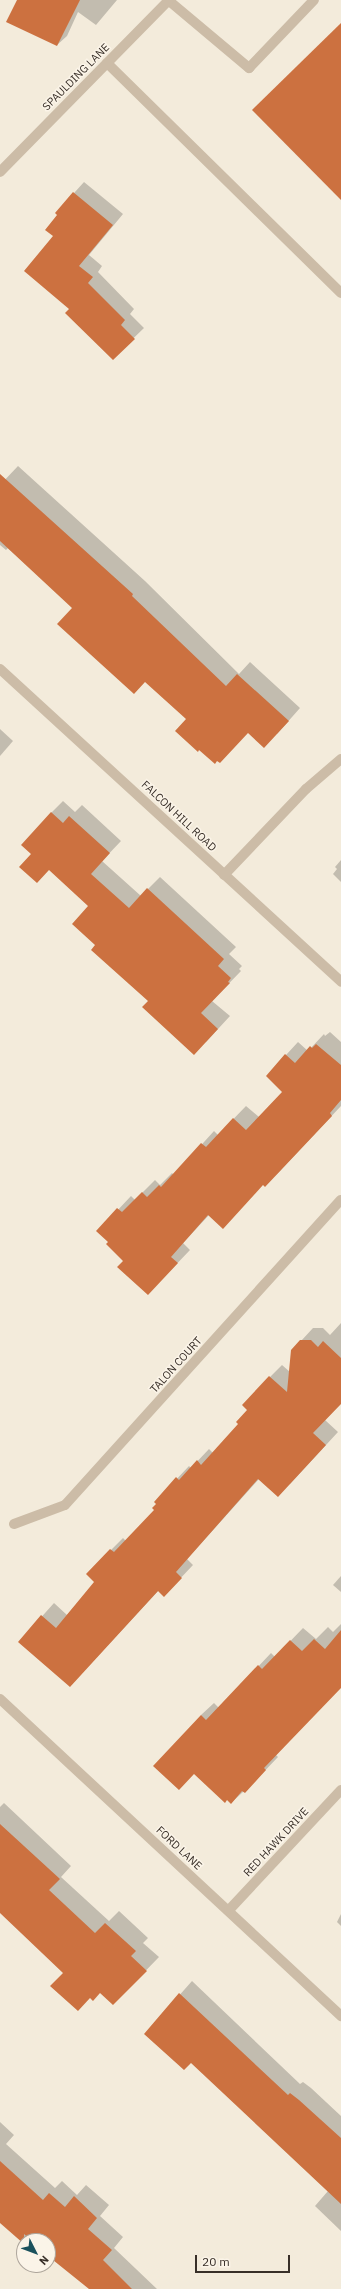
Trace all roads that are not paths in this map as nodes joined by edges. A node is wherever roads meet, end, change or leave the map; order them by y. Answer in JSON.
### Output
{"nodes":[{"id":1,"x":169,"y":0,"type":"edge"},
{"id":2,"x":314,"y":0,"type":"edge"},
{"id":3,"x":107,"y":63,"type":"junction"},
{"id":4,"x":0,"y":172,"type":"edge"},
{"id":5,"x":341,"y":293,"type":"edge"},
{"id":6,"x":0,"y":669,"type":"edge"},
{"id":7,"x":341,"y":759,"type":"edge"},
{"id":8,"x":224,"y":875,"type":"junction"},
{"id":9,"x":341,"y":982,"type":"edge"},
{"id":10,"x":341,"y":1200,"type":"edge"},
{"id":11,"x":14,"y":1524,"type":"dead end"},
{"id":12,"x":0,"y":1699,"type":"edge"},
{"id":13,"x":341,"y":1790,"type":"edge"},
{"id":14,"x":229,"y":1910,"type":"junction"},
{"id":15,"x":341,"y":2016,"type":"edge"}],
"edges":[{"from":1,"to":2,"type":"street"},
{"from":1,"to":3,"type":"street","name":"SPAULDING LANE"},
{"from":3,"to":4,"type":"street","name":"SPAULDING LANE"},
{"from":3,"to":5,"type":"street"},
{"from":6,"to":8,"type":"street","name":"FALCON HILL ROAD"},
{"from":7,"to":8,"type":"street"},
{"from":8,"to":9,"type":"street","name":"FALCON HILL ROAD"},
{"from":10,"to":11,"type":"street","name":"TALON COURT"},
{"from":12,"to":14,"type":"street","name":"FORD LANE"},
{"from":13,"to":14,"type":"street","name":"RED HAWK DRIVE"},
{"from":14,"to":15,"type":"street","name":"FORD LANE"}]}
